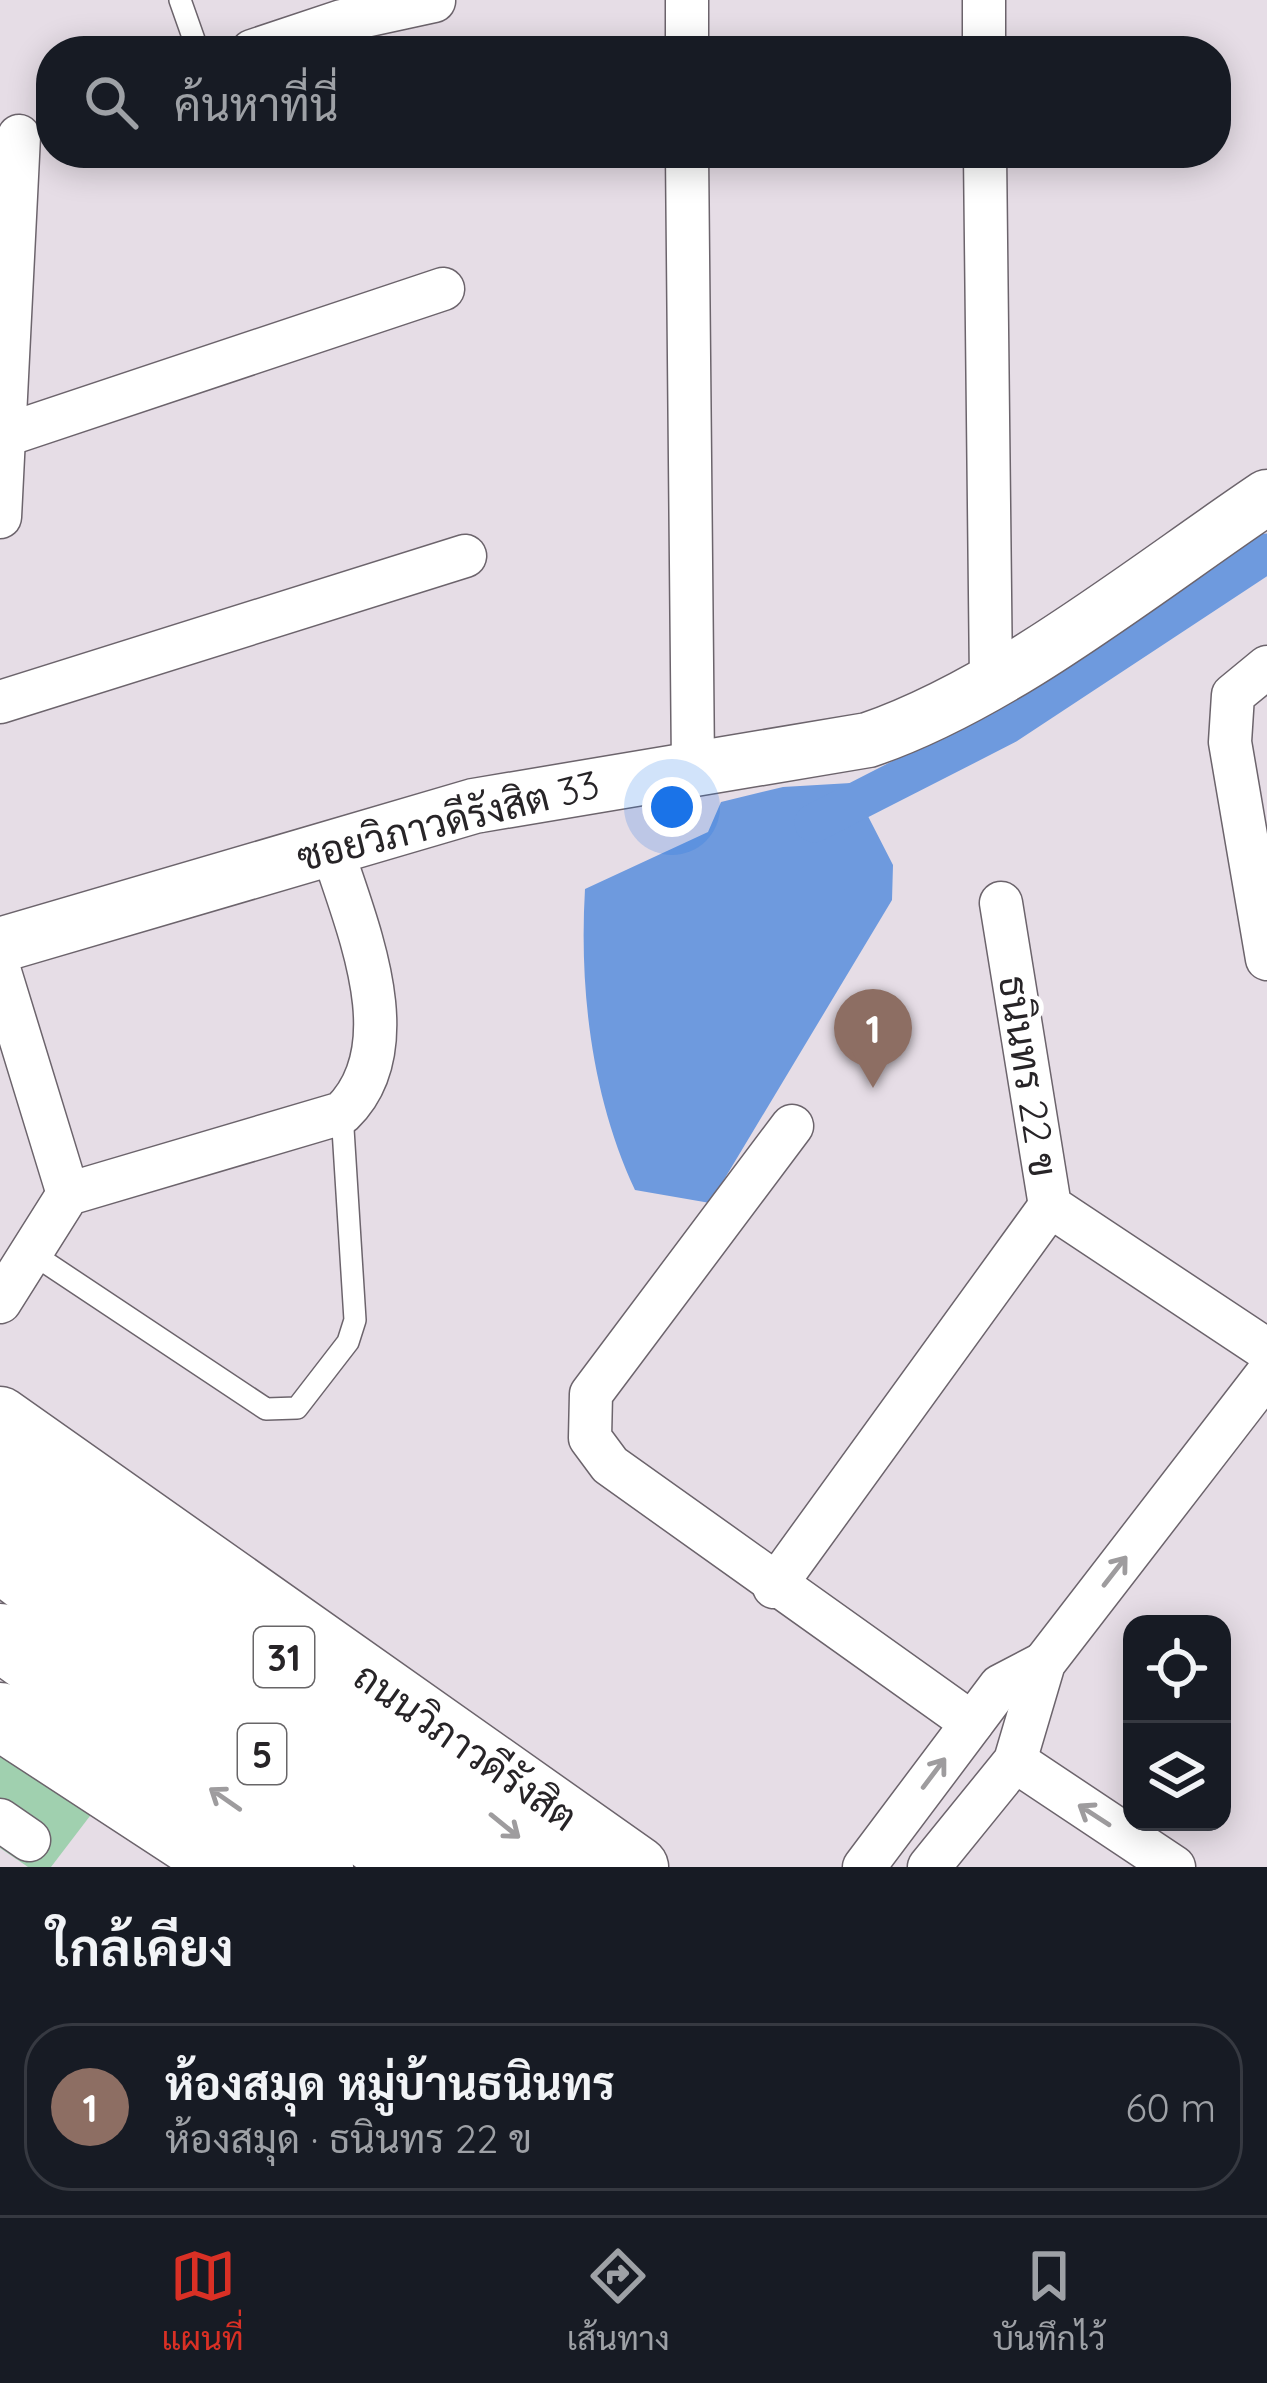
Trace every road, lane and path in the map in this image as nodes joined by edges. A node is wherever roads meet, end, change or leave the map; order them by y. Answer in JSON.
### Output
{"nodes":[{"id":1,"x":180,"y":0,"type":"edge"},
{"id":2,"x":687,"y":0,"type":"edge"},
{"id":3,"x":984,"y":0,"type":"edge"},
{"id":4,"x":434,"y":1,"type":"edge"},
{"id":5,"x":341,"y":11,"type":"edge"},
{"id":6,"x":193,"y":36,"type":"edge"},
{"id":7,"x":285,"y":36,"type":"edge"},
{"id":8,"x":687,"y":36,"type":"edge"},
{"id":9,"x":984,"y":36,"type":"edge"},
{"id":10,"x":23,"y":134,"type":"edge"},
{"id":11,"x":687,"y":168,"type":"edge"},
{"id":12,"x":986,"y":168,"type":"edge"},
{"id":13,"x":443,"y":289,"type":"dead end"},
{"id":14,"x":1,"y":437,"type":"edge"},
{"id":15,"x":1267,"y":497,"type":"edge"},
{"id":16,"x":0,"y":517,"type":"edge"},
{"id":17,"x":465,"y":556,"type":"dead end"},
{"id":18,"x":1267,"y":668,"type":"edge"},
{"id":19,"x":991,"y":681,"type":"junction"},
{"id":20,"x":0,"y":702,"type":"edge"},
{"id":21,"x":693,"y":767,"type":"junction"},
{"id":22,"x":331,"y":846,"type":"junction"},
{"id":23,"x":1001,"y":903,"type":"dead end"},
{"id":24,"x":0,"y":945,"type":"edge"},
{"id":25,"x":1267,"y":959,"type":"edge"},
{"id":26,"x":0,"y":972,"type":"edge"},
{"id":27,"x":342,"y":1113,"type":"junction"},
{"id":28,"x":793,"y":1126,"type":"dead end"},
{"id":29,"x":68,"y":1194,"type":"junction"},
{"id":30,"x":1051,"y":1206,"type":"junction"},
{"id":31,"x":33,"y":1254,"type":"junction"},
{"id":32,"x":0,"y":1302,"type":"edge"},
{"id":33,"x":1267,"y":1351,"type":"edge"},
{"id":34,"x":1267,"y":1375,"type":"edge"},
{"id":35,"x":0,"y":1417,"type":"edge"},
{"id":36,"x":0,"y":1466,"type":"edge"},
{"id":37,"x":0,"y":1512,"type":"edge"},
{"id":38,"x":0,"y":1558,"type":"edge"},
{"id":39,"x":774,"y":1587,"type":"junction"},
{"id":40,"x":0,"y":1637,"type":"edge"},
{"id":41,"x":1044,"y":1663,"type":"junction"},
{"id":42,"x":0,"y":1716,"type":"edge"},
{"id":43,"x":972,"y":1723,"type":"junction"},
{"id":44,"x":0,"y":1741,"type":"edge"},
{"id":45,"x":1015,"y":1761,"type":"junction"},
{"id":46,"x":184,"y":1867,"type":"edge"},
{"id":47,"x":231,"y":1867,"type":"edge"},
{"id":48,"x":320,"y":1867,"type":"edge"},
{"id":49,"x":411,"y":1867,"type":"edge"},
{"id":50,"x":483,"y":1867,"type":"edge"},
{"id":51,"x":555,"y":1867,"type":"edge"},
{"id":52,"x":638,"y":1867,"type":"edge"},
{"id":53,"x":864,"y":1867,"type":"edge"},
{"id":54,"x":929,"y":1867,"type":"edge"},
{"id":55,"x":1174,"y":1867,"type":"edge"}],
"edges":[{"from":1,"to":6,"type":"lane"},
{"from":2,"to":8,"type":"street"},
{"from":3,"to":9,"type":"street"},
{"from":4,"to":5,"type":"street"},
{"from":5,"to":7,"type":"street"},
{"from":10,"to":14,"type":"street"},
{"from":11,"to":21,"type":"street"},
{"from":12,"to":19,"type":"street"},
{"from":13,"to":14,"type":"street"},
{"from":14,"to":16,"type":"street"},
{"from":15,"to":19,"type":"street","name":"ซอยวิภาวดีรังสิต 33"},
{"from":17,"to":20,"type":"street"},
{"from":18,"to":25,"type":"street"},
{"from":19,"to":21,"type":"street","name":"ซอยวิภาวดีรังสิต 33"},
{"from":21,"to":22,"type":"street","name":"ซอยวิภาวดีรังสิต 33"},
{"from":22,"to":24,"type":"street","name":"ซอยวิภาวดีรังสิต 33"},
{"from":22,"to":27,"type":"street"},
{"from":23,"to":30,"type":"street","name":"ธนินทร 22 ข"},
{"from":26,"to":29,"type":"street"},
{"from":27,"to":29,"type":"street"},
{"from":27,"to":31,"type":"lane"},
{"from":28,"to":39,"type":"street"},
{"from":29,"to":31,"type":"street"},
{"from":30,"to":33,"type":"street","name":"ธนินทร 22 ข"},
{"from":30,"to":39,"type":"street"},
{"from":31,"to":32,"type":"street"},
{"from":41,"to":34,"type":"street","one_way":true},
{"from":35,"to":52,"type":"main road","name":"ถนนวิภาวดีรังสิต","number":"31"},
{"from":36,"to":51,"type":"highway","number":"31","one_way":true},
{"from":37,"to":50,"type":"highway","number":"31"},
{"from":38,"to":49,"type":"highway","number":"5"},
{"from":39,"to":43,"type":"street"},
{"from":48,"to":40,"type":"highway","number":"5","one_way":true},
{"from":41,"to":43,"type":"street"},
{"from":41,"to":45,"type":"street"},
{"from":42,"to":47,"type":"highway"},
{"from":53,"to":43,"type":"street","one_way":true},
{"from":44,"to":46,"type":"main road"},
{"from":45,"to":54,"type":"street"},
{"from":55,"to":45,"type":"street","one_way":true}]}
